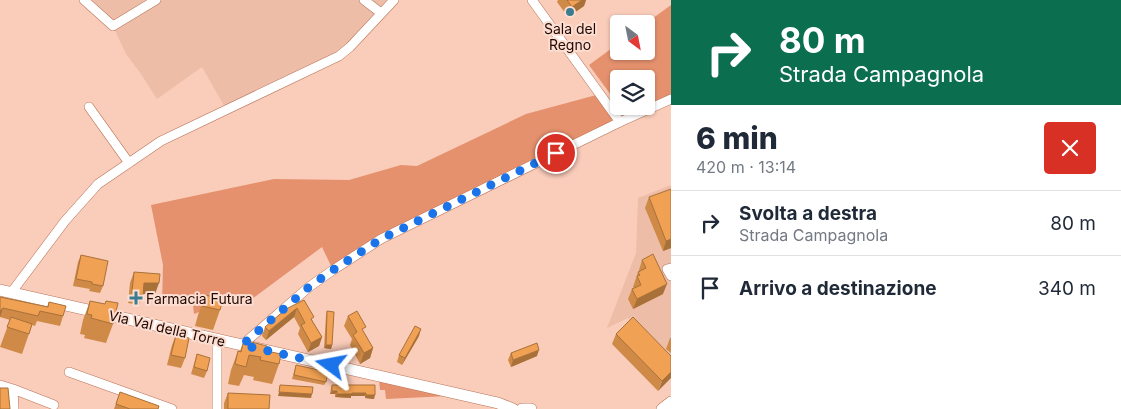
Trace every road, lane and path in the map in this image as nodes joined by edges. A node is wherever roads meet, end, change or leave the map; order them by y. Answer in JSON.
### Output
{"nodes":[{"id":1,"x":84,"y":0,"type":"edge"},
{"id":2,"x":156,"y":0,"type":"edge"},
{"id":3,"x":364,"y":0,"type":"edge"},
{"id":4,"x":394,"y":0,"type":"edge"},
{"id":5,"x":532,"y":0,"type":"edge"},
{"id":6,"x":381,"y":13,"type":"junction"},
{"id":7,"x":671,"y":99,"type":"edge"},
{"id":8,"x":89,"y":107,"type":"dead end"},
{"id":9,"x":620,"y":122,"type":"junction"},
{"id":10,"x":129,"y":162,"type":"junction"},
{"id":11,"x":671,"y":268,"type":"edge"},
{"id":12,"x":671,"y":276,"type":"edge"},
{"id":13,"x":6,"y":292,"type":"edge"},
{"id":14,"x":217,"y":339,"type":"junction"},
{"id":15,"x":242,"y":345,"type":"junction"},
{"id":16,"x":70,"y":372,"type":"dead end"},
{"id":17,"x":0,"y":384,"type":"edge"},
{"id":18,"x":13,"y":389,"type":"junction"},
{"id":19,"x":671,"y":402,"type":"edge"},
{"id":20,"x":54,"y":404,"type":"dead end"},
{"id":21,"x":14,"y":409,"type":"edge"},
{"id":22,"x":172,"y":409,"type":"edge"},
{"id":23,"x":217,"y":409,"type":"edge"},
{"id":24,"x":511,"y":409,"type":"edge"},
{"id":25,"x":522,"y":409,"type":"edge"},
{"id":26,"x":531,"y":409,"type":"edge"},
{"id":27,"x":662,"y":409,"type":"edge"}],
"edges":[{"from":1,"to":2,"type":"street"},
{"from":3,"to":6,"type":"street"},
{"from":4,"to":6,"type":"street"},
{"from":5,"to":9,"type":"street"},
{"from":6,"to":10,"type":"street"},
{"from":7,"to":9,"type":"street"},
{"from":8,"to":10,"type":"street"},
{"from":9,"to":15,"type":"street"},
{"from":10,"to":13,"type":"street"},
{"from":11,"to":12,"type":"street"},
{"from":13,"to":14,"type":"street","name":"Via Val della Torre"},
{"from":14,"to":15,"type":"street","name":"Via Val della Torre"},
{"from":14,"to":23,"type":"street"},
{"from":15,"to":24,"type":"street","name":"Via Val della Torre"},
{"from":16,"to":22,"type":"street"},
{"from":17,"to":18,"type":"street"},
{"from":18,"to":20,"type":"street"},
{"from":18,"to":21,"type":"street"},
{"from":19,"to":27,"type":"street"},
{"from":25,"to":26,"type":"street"}]}
